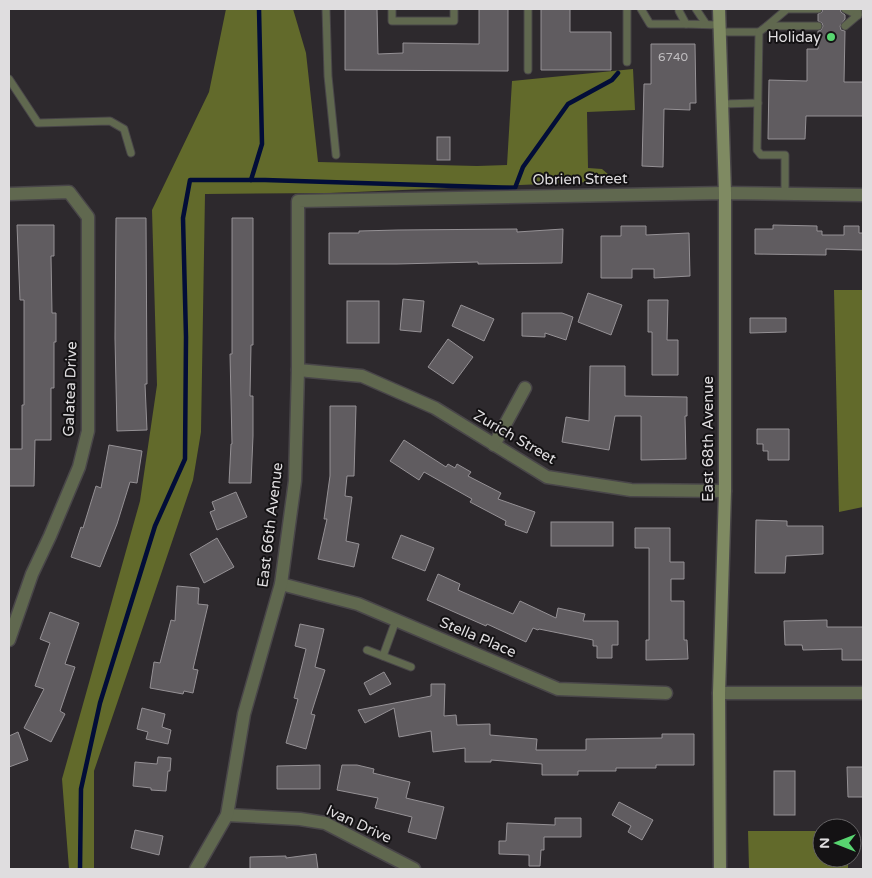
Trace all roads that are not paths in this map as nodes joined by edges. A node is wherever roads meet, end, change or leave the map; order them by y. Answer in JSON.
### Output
{"nodes":[{"id":1,"x":326,"y":9,"type":"edge"},
{"id":2,"x":392,"y":9,"type":"edge"},
{"id":3,"x":454,"y":9,"type":"edge"},
{"id":4,"x":528,"y":9,"type":"edge"},
{"id":5,"x":626,"y":9,"type":"edge"},
{"id":6,"x":641,"y":9,"type":"edge"},
{"id":7,"x":696,"y":9,"type":"edge"},
{"id":8,"x":718,"y":9,"type":"edge"},
{"id":9,"x":787,"y":9,"type":"edge"},
{"id":10,"x":818,"y":9,"type":"edge"},
{"id":11,"x":845,"y":9,"type":"edge"},
{"id":12,"x":679,"y":11,"type":"dead end"},
{"id":13,"x":858,"y":12,"type":"edge"},
{"id":14,"x":686,"y":24,"type":"junction"},
{"id":15,"x":706,"y":24,"type":"junction"},
{"id":16,"x":767,"y":26,"type":"junction"},
{"id":17,"x":818,"y":26,"type":"dead end"},
{"id":18,"x":845,"y":26,"type":"dead end"},
{"id":19,"x":719,"y":28,"type":"junction"},
{"id":20,"x":759,"y":32,"type":"junction"},
{"id":21,"x":627,"y":62,"type":"dead end"},
{"id":22,"x":528,"y":70,"type":"dead end"},
{"id":23,"x":9,"y":79,"type":"edge"},
{"id":24,"x":758,"y":103,"type":"junction"},
{"id":25,"x":722,"y":104,"type":"junction"},
{"id":26,"x":130,"y":153,"type":"dead end"},
{"id":27,"x":336,"y":155,"type":"dead end"},
{"id":28,"x":725,"y":193,"type":"junction"},
{"id":29,"x":9,"y":194,"type":"edge"},
{"id":30,"x":785,"y":194,"type":"junction"},
{"id":31,"x":863,"y":195,"type":"edge"},
{"id":32,"x":298,"y":201,"type":"joint"},
{"id":33,"x":298,"y":370,"type":"junction"},
{"id":34,"x":525,"y":388,"type":"dead end"},
{"id":35,"x":494,"y":445,"type":"junction"},
{"id":36,"x":725,"y":491,"type":"junction"},
{"id":37,"x":281,"y":584,"type":"junction"},
{"id":38,"x":396,"y":620,"type":"junction"},
{"id":39,"x":9,"y":640,"type":"edge"},
{"id":40,"x":367,"y":650,"type":"dead end"},
{"id":41,"x":383,"y":656,"type":"junction"},
{"id":42,"x":411,"y":667,"type":"dead end"},
{"id":43,"x":666,"y":693,"type":"dead end"},
{"id":44,"x":719,"y":693,"type":"junction"},
{"id":45,"x":863,"y":693,"type":"edge"},
{"id":46,"x":226,"y":815,"type":"junction"},
{"id":47,"x":196,"y":869,"type":"edge"},
{"id":48,"x":414,"y":869,"type":"edge"},
{"id":49,"x":720,"y":869,"type":"edge"}],
"edges":[{"from":1,"to":27,"type":"lane"},
{"from":2,"to":3,"type":"lane"},
{"from":4,"to":22,"type":"lane"},
{"from":5,"to":21,"type":"lane"},
{"from":6,"to":14,"type":"lane"},
{"from":7,"to":15,"type":"lane"},
{"from":8,"to":19,"type":"street","name":"East 68th Avenue"},
{"from":9,"to":10,"type":"lane"},
{"from":9,"to":16,"type":"lane"},
{"from":11,"to":13,"type":"lane"},
{"from":12,"to":14,"type":"lane"},
{"from":13,"to":18,"type":"lane"},
{"from":14,"to":15,"type":"lane"},
{"from":15,"to":19,"type":"lane"},
{"from":16,"to":17,"type":"lane"},
{"from":16,"to":20,"type":"lane"},
{"from":19,"to":20,"type":"lane"},
{"from":19,"to":25,"type":"street","name":"East 68th Avenue"},
{"from":20,"to":24,"type":"lane"},
{"from":23,"to":26,"type":"lane"},
{"from":24,"to":25,"type":"lane"},
{"from":24,"to":30,"type":"lane"},
{"from":25,"to":28,"type":"street","name":"East 68th Avenue"},
{"from":28,"to":30,"type":"street","name":"Obrien Street"},
{"from":28,"to":32,"type":"street","name":"Obrien Street"},
{"from":28,"to":36,"type":"street","name":"East 68th Avenue"},
{"from":29,"to":39,"type":"street","name":"Galatea Drive"},
{"from":30,"to":31,"type":"street","name":"Obrien Street"},
{"from":32,"to":33,"type":"street","name":"East 66th Avenue"},
{"from":33,"to":35,"type":"street","name":"Zurich Street"},
{"from":33,"to":37,"type":"street","name":"East 66th Avenue"},
{"from":34,"to":35,"type":"street"},
{"from":35,"to":36,"type":"street","name":"Zurich Street"},
{"from":36,"to":44,"type":"street","name":"East 68th Avenue"},
{"from":37,"to":38,"type":"street","name":"Stella Place"},
{"from":37,"to":46,"type":"street","name":"East 66th Avenue"},
{"from":38,"to":41,"type":"lane"},
{"from":38,"to":43,"type":"street","name":"Stella Place"},
{"from":40,"to":41,"type":"lane"},
{"from":41,"to":42,"type":"lane"},
{"from":44,"to":45,"type":"street"},
{"from":44,"to":49,"type":"street","name":"East 68th Avenue"},
{"from":46,"to":47,"type":"street","name":"East 66th Avenue"},
{"from":46,"to":48,"type":"street","name":"Ivan Drive"}]}
